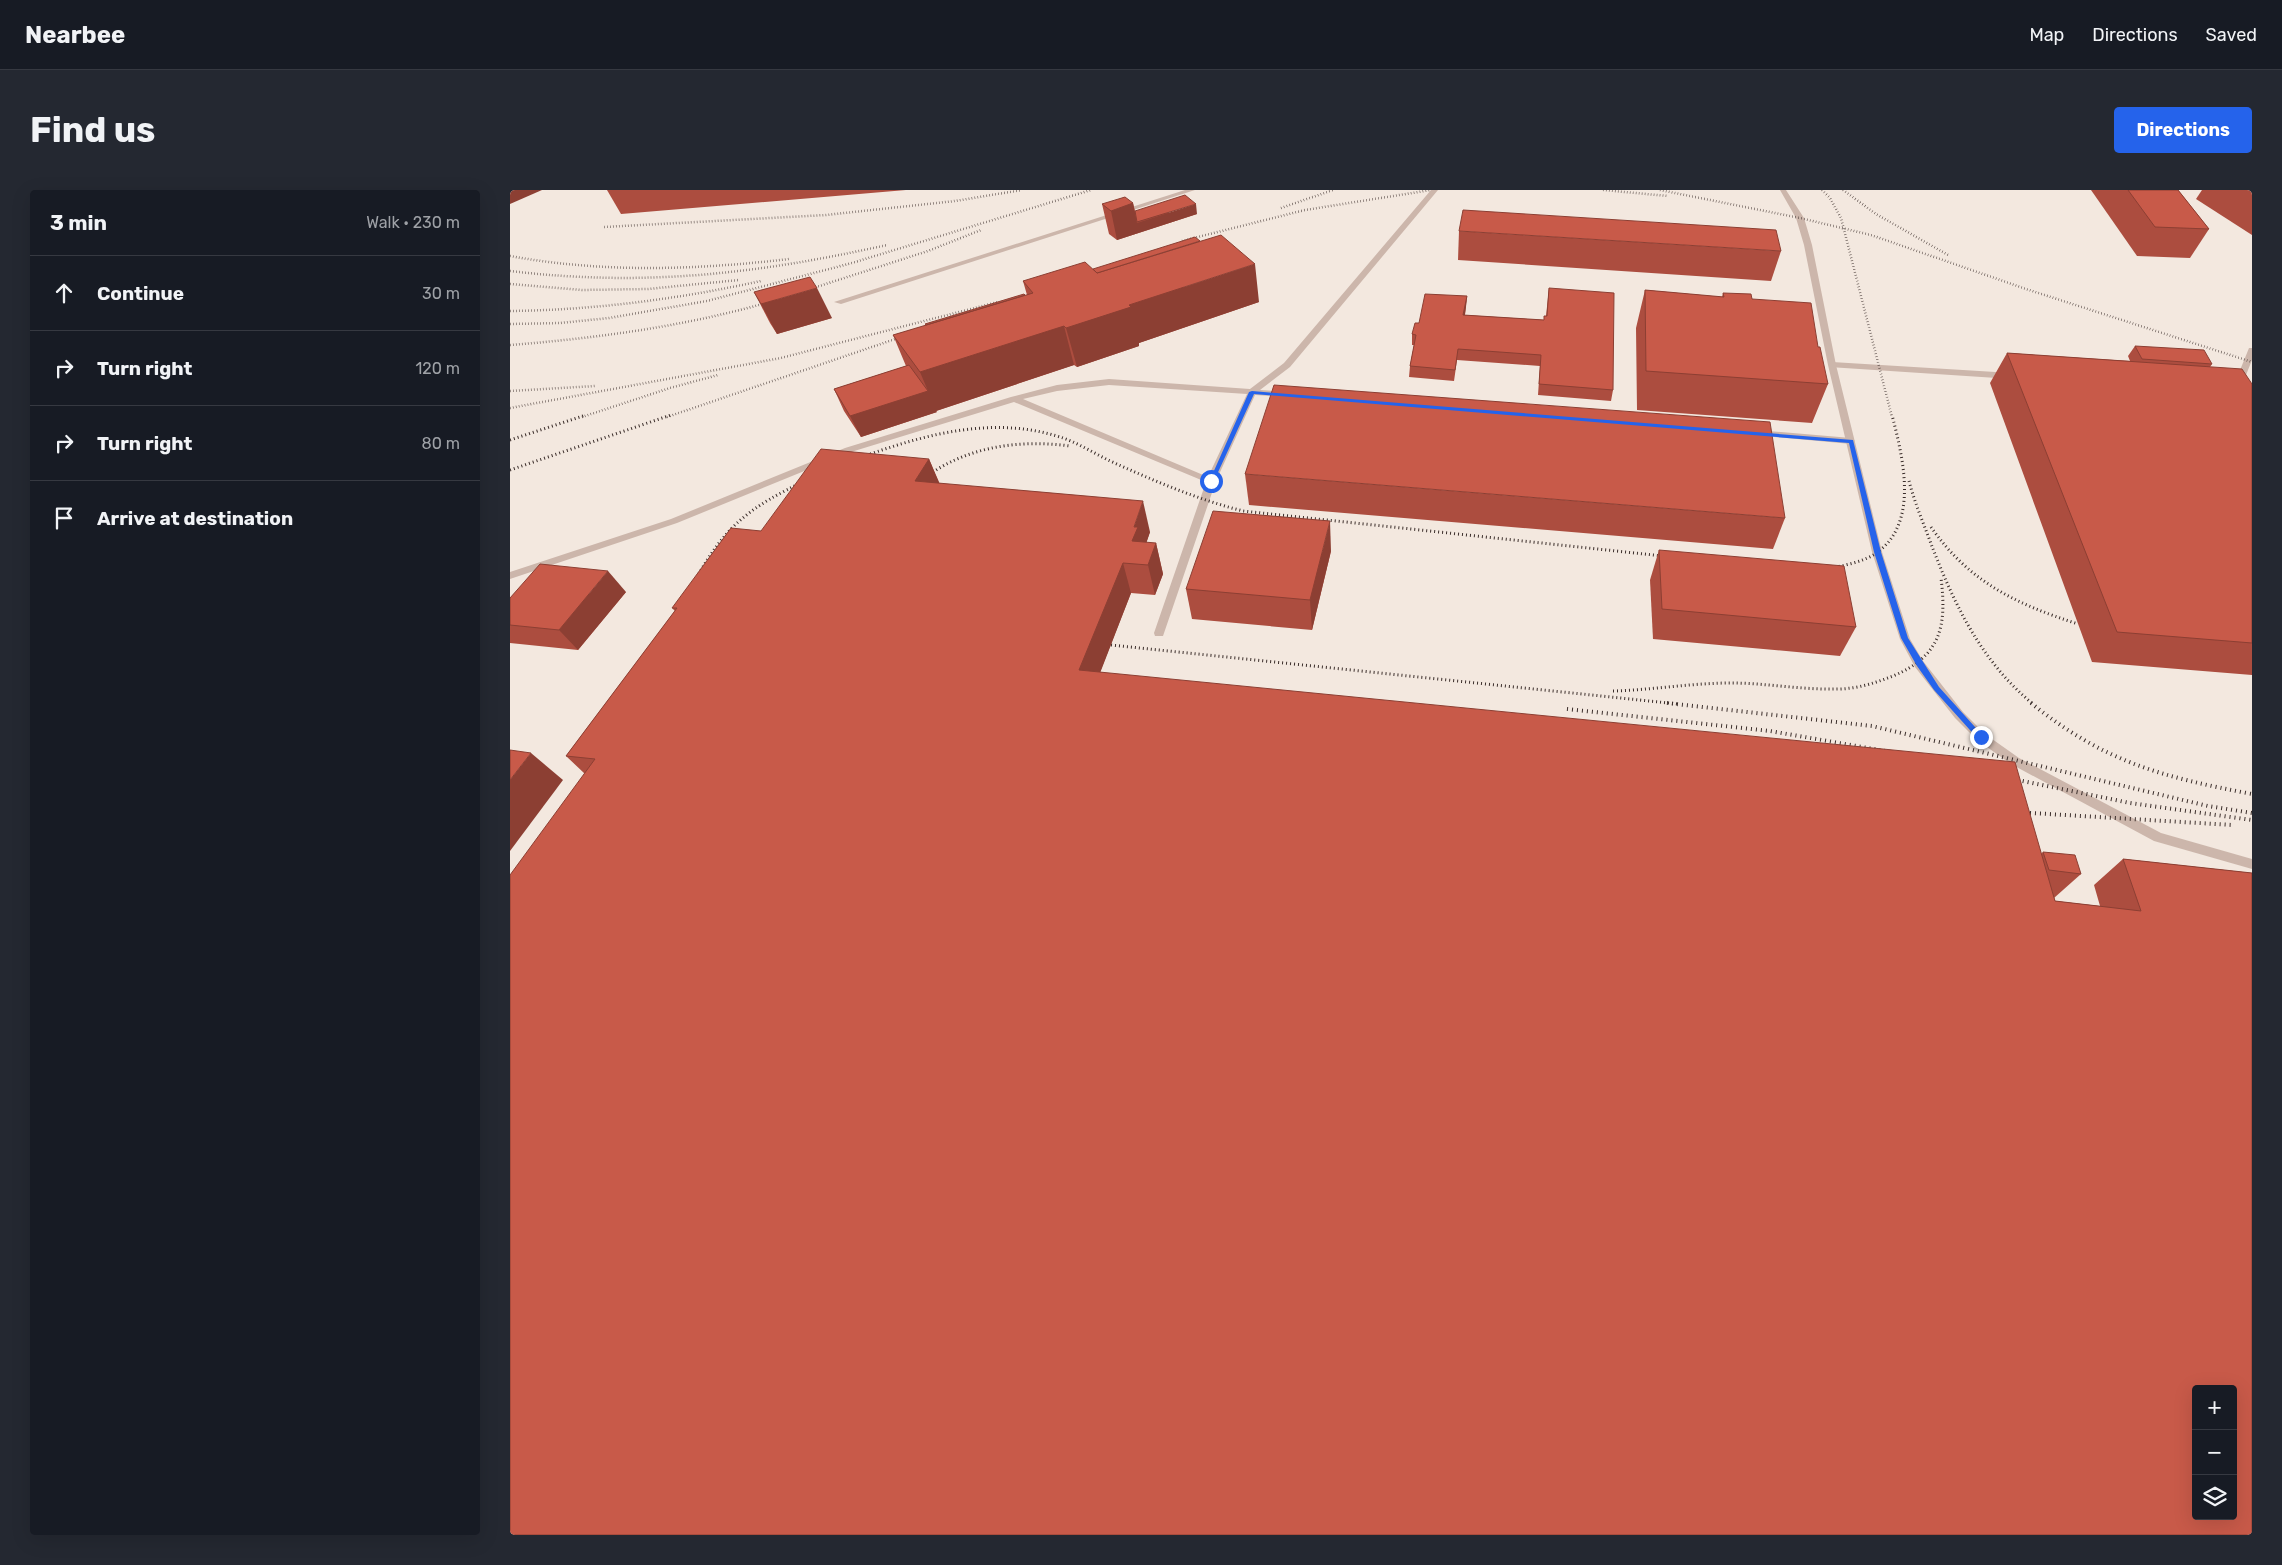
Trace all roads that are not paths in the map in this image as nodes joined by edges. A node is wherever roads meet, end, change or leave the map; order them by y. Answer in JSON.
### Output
{"nodes":[{"id":1,"x":1192,"y":190,"type":"edge"},
{"id":2,"x":1435,"y":190,"type":"edge"},
{"id":3,"x":1782,"y":190,"type":"edge"},
{"id":4,"x":838,"y":302,"type":"dead end"},
{"id":5,"x":2252,"y":350,"type":"edge"},
{"id":6,"x":1832,"y":365,"type":"junction"},
{"id":7,"x":2018,"y":376,"type":"edge"},
{"id":8,"x":2226,"y":390,"type":"edge"},
{"id":9,"x":1252,"y":392,"type":"junction"},
{"id":10,"x":1301,"y":396,"type":"edge"},
{"id":11,"x":1014,"y":399,"type":"junction"},
{"id":12,"x":1743,"y":432,"type":"edge"},
{"id":13,"x":1851,"y":441,"type":"junction"},
{"id":14,"x":1211,"y":481,"type":"junction"},
{"id":15,"x":510,"y":576,"type":"edge"},
{"id":16,"x":1159,"y":633,"type":"dead end"},
{"id":17,"x":2252,"y":864,"type":"edge"}],
"edges":[{"from":1,"to":4,"type":"street"},
{"from":2,"to":9,"type":"street"},
{"from":3,"to":6,"type":"street"},
{"from":5,"to":8,"type":"street"},
{"from":6,"to":7,"type":"street"},
{"from":6,"to":13,"type":"street"},
{"from":9,"to":10,"type":"street"},
{"from":9,"to":11,"type":"street"},
{"from":9,"to":14,"type":"street"},
{"from":11,"to":14,"type":"street"},
{"from":11,"to":15,"type":"street"},
{"from":12,"to":13,"type":"street"},
{"from":13,"to":17,"type":"street"},
{"from":14,"to":16,"type":"street"}]}
